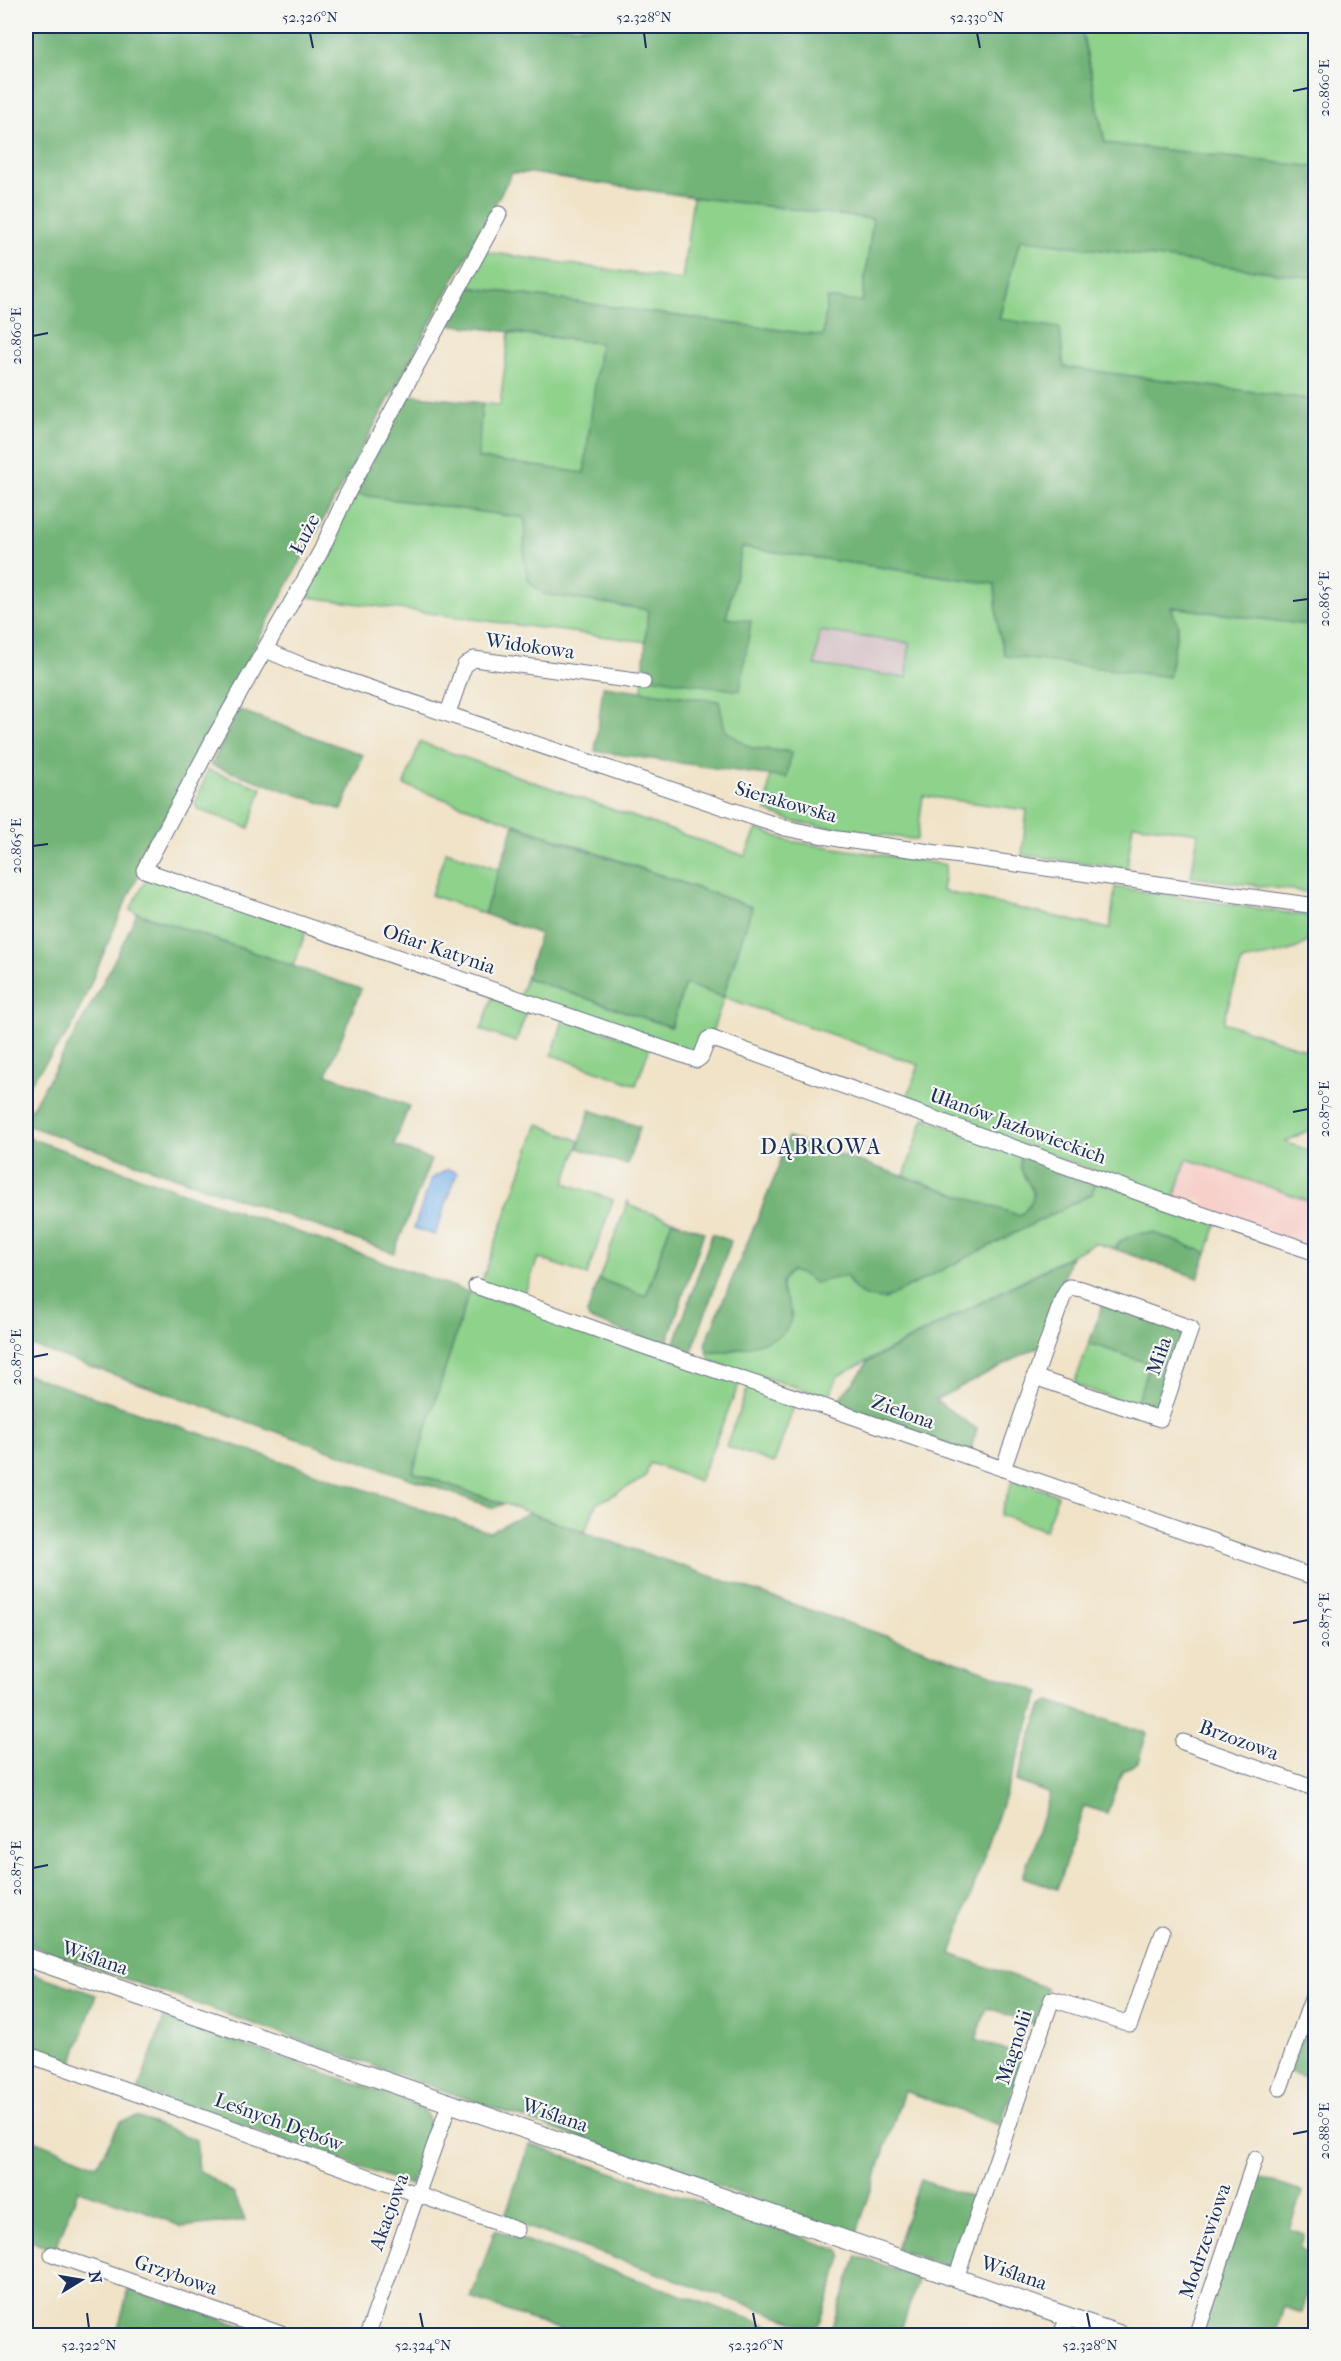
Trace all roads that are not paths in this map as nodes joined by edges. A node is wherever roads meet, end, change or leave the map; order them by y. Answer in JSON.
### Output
{"nodes":[{"id":1,"x":499,"y":214,"type":"dead end"},
{"id":2,"x":266,"y":650,"type":"junction"},
{"id":3,"x":643,"y":682,"type":"dead end"},
{"id":4,"x":448,"y":713,"type":"junction"},
{"id":5,"x":144,"y":870,"type":"joint"},
{"id":6,"x":1316,"y":906,"type":"edge"},
{"id":7,"x":707,"y":1040,"type":"joint"},
{"id":8,"x":1316,"y":1253,"type":"edge"},
{"id":9,"x":476,"y":1286,"type":"dead end"},
{"id":10,"x":1034,"y":1377,"type":"junction"},
{"id":11,"x":1003,"y":1469,"type":"junction"},
{"id":12,"x":1316,"y":1578,"type":"edge"},
{"id":13,"x":1183,"y":1742,"type":"dead end"},
{"id":14,"x":1316,"y":1789,"type":"edge"},
{"id":15,"x":1162,"y":1932,"type":"dead end"},
{"id":16,"x":26,"y":1958,"type":"edge"},
{"id":17,"x":1316,"y":1988,"type":"edge"},
{"id":18,"x":26,"y":2054,"type":"edge"},
{"id":19,"x":1280,"y":2088,"type":"dead end"},
{"id":20,"x":450,"y":2102,"type":"junction"},
{"id":21,"x":1255,"y":2159,"type":"dead end"},
{"id":22,"x":417,"y":2194,"type":"junction"},
{"id":23,"x":517,"y":2230,"type":"dead end"},
{"id":24,"x":52,"y":2254,"type":"dead end"},
{"id":25,"x":956,"y":2278,"type":"junction"},
{"id":26,"x":1069,"y":2316,"type":"junction"},
{"id":27,"x":287,"y":2336,"type":"edge"},
{"id":28,"x":367,"y":2336,"type":"edge"},
{"id":29,"x":1060,"y":2336,"type":"edge"},
{"id":30,"x":1124,"y":2336,"type":"edge"},
{"id":31,"x":1196,"y":2336,"type":"edge"}],
"edges":[{"from":1,"to":2,"type":"street","name":"Łuże"},
{"from":2,"to":4,"type":"street","name":"Sierakowska"},
{"from":2,"to":5,"type":"street","name":"Łuże"},
{"from":3,"to":4,"type":"street","name":"Widokowa"},
{"from":4,"to":6,"type":"street","name":"Sierakowska"},
{"from":5,"to":7,"type":"street","name":"Ofiar Katynia"},
{"from":7,"to":8,"type":"street","name":"Ułanów Jazłowieckich"},
{"from":9,"to":11,"type":"street","name":"Zielona"},
{"from":10,"to":10,"type":"street","name":"Miła"},
{"from":10,"to":11,"type":"street","name":"Miła"},
{"from":11,"to":12,"type":"street","name":"Zielona"},
{"from":13,"to":14,"type":"street","name":"Brzozowa"},
{"from":15,"to":25,"type":"street","name":"Magnolii"},
{"from":16,"to":20,"type":"main road","name":"Wiślana"},
{"from":17,"to":19,"type":"street"},
{"from":18,"to":22,"type":"street","name":"Leśnych Dębów"},
{"from":20,"to":22,"type":"street","name":"Akacjowa"},
{"from":20,"to":25,"type":"main road","name":"Wiślana"},
{"from":21,"to":31,"type":"street","name":"Modrzewiowa"},
{"from":22,"to":23,"type":"street","name":"Leśnych Dębów"},
{"from":22,"to":28,"type":"street","name":"Akacjowa"},
{"from":24,"to":27,"type":"street","name":"Grzybowa"},
{"from":25,"to":26,"type":"main road","name":"Wiślana"},
{"from":26,"to":29,"type":"street"},
{"from":26,"to":30,"type":"main road","name":"Wiślana"}]}
